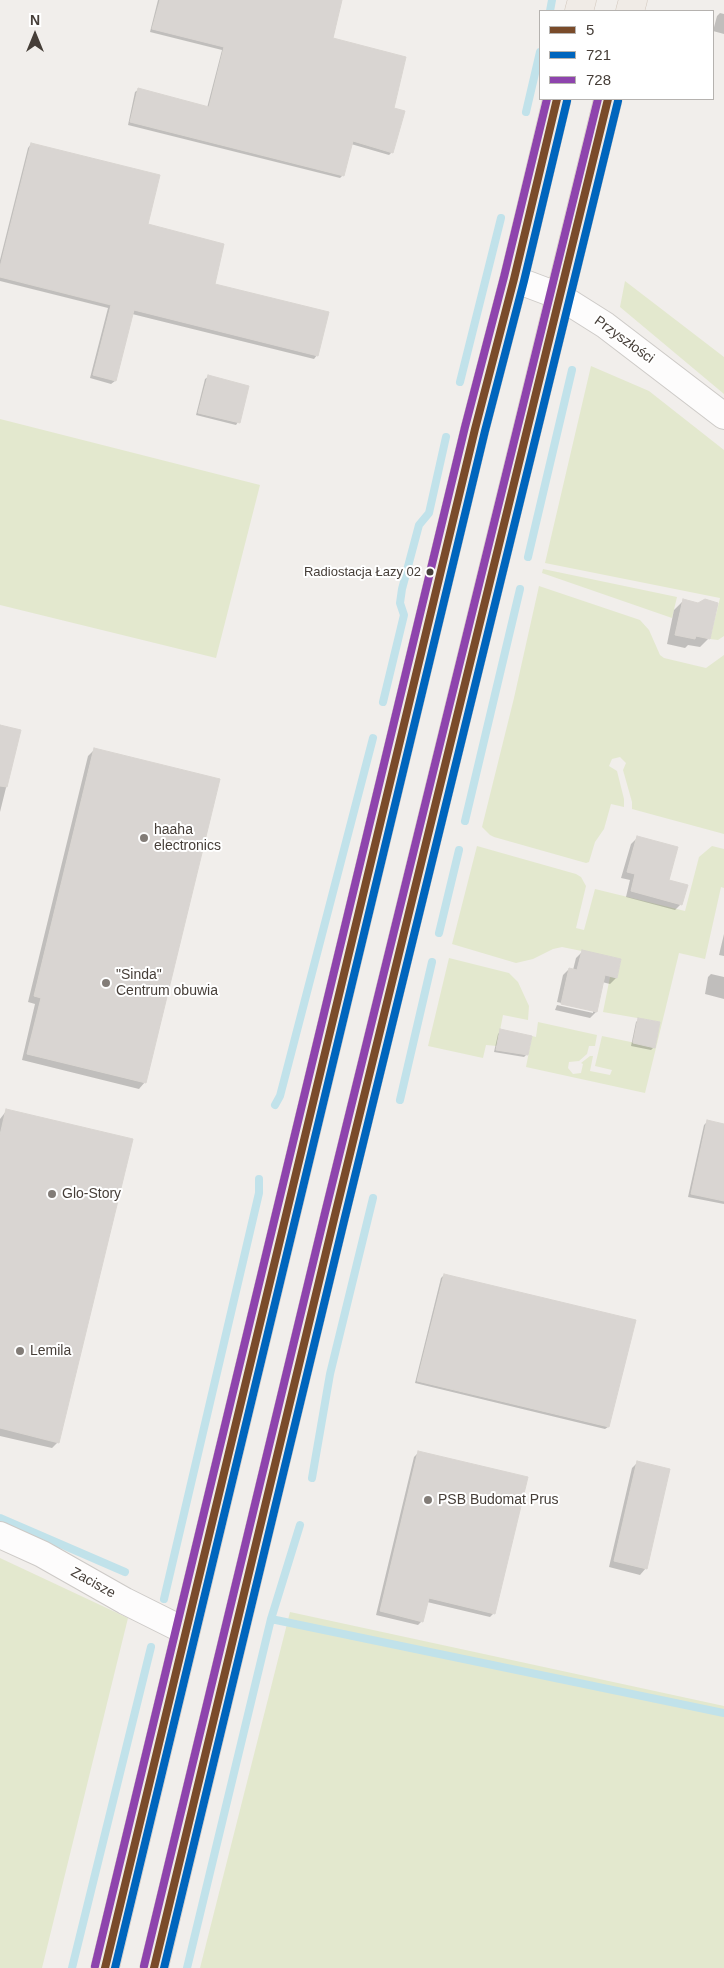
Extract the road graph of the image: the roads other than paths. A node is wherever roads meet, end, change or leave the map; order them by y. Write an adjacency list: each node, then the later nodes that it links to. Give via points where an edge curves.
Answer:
1 (558, 100): 3 (main road)
2 (608, 100): 4 (main road)
3 (514, 279): 4 (street, Przyszłości); 7 (main road)
4 (559, 296): 5 (street, Przyszłości, via 605,325); 9 (main road)
5 (724, 416)
6 (0, 1535): 7 (street, Zacisze)
7 (185, 1631): 8 (main road)
8 (105, 1968)
9 (154, 1968)

